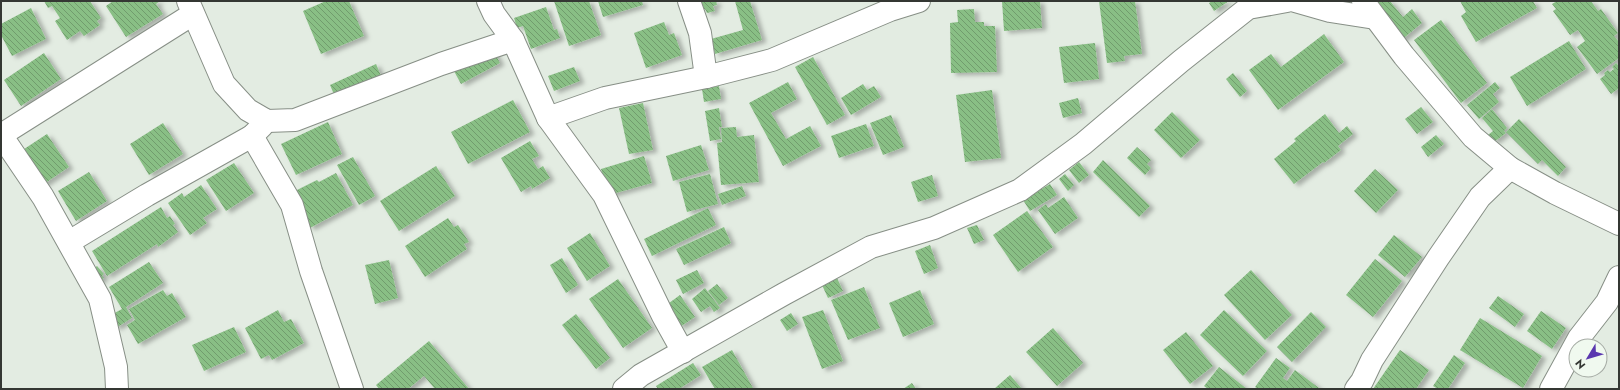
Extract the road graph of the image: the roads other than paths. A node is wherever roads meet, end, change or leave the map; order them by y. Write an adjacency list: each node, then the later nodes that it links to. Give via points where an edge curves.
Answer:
1 (488, 1): 8 (street)
2 (689, 1): 9 (street, via 700,33)
3 (919, 1): 9 (street, via 890,10 772,60)
4 (1287, 1): 18 (street, via 1248,8 1180,61 1083,144 1020,190 934,228 871,247)
5 (1295, 1): 7 (street, via 1330,11)
6 (190, 7): 11 (street, via 224,84 248,110); 12 (street)
7 (1369, 9): 14 (street, via 1404,56 1473,137)
8 (513, 40): 10 (street); 11 (street, via 441,64 295,120)
9 (706, 77): 10 (street, via 605,98)
10 (548, 118): 18 (street, via 604,195)
11 (267, 121): 13 (street)
12 (1, 135): 16 (street, via 43,197)
13 (252, 136): 16 (street); 20 (street, via 292,205 311,271)
14 (1510, 168): 15 (street); 22 (street, via 1480,197 1372,360)
15 (1619, 224)
16 (69, 242): 19 (street, via 100,299 116,367)
17 (1619, 277): 23 (street, via 1607,302 1579,338)
18 (683, 352): 21 (street, via 641,375)
19 (117, 389)
20 (352, 389)
21 (624, 389)
22 (1356, 389)
23 (1551, 389)

